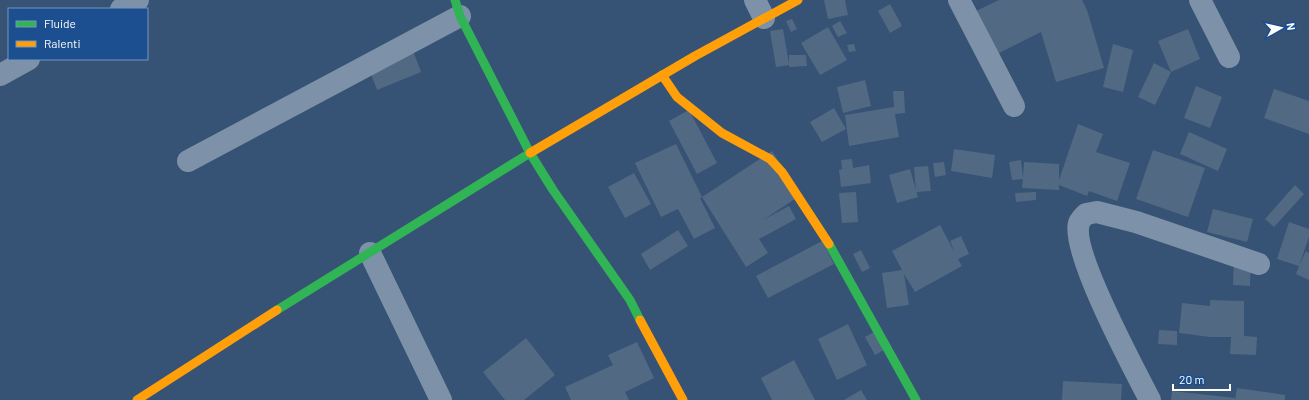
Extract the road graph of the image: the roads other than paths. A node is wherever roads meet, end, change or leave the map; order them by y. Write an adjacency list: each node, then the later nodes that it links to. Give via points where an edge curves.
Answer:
1 (138, 0): 5 (street)
2 (798, 0): 7 (street)
3 (959, 0): 12 (street)
4 (1200, 0): 8 (street)
5 (123, 8)
6 (457, 8): 13 (street); 14 (street)
7 (760, 9): 11 (street)
8 (1229, 57)
9 (27, 60): 10 (street)
10 (0, 75)
11 (662, 75): 13 (street); 20 (street, via 677,96 716,129 770,159 782,172 826,239)
12 (1014, 106)
13 (530, 153): 15 (street); 19 (street, via 630,300)
14 (188, 161)
15 (370, 253): 17 (street, via 211,350); 18 (street)
16 (1259, 264): 21 (street, via 1136,222 1097,212 1086,214 1079,223 1080,244 1110,322)
17 (137, 400)
18 (441, 400)
19 (683, 400)
20 (916, 400)
21 (1150, 400)

